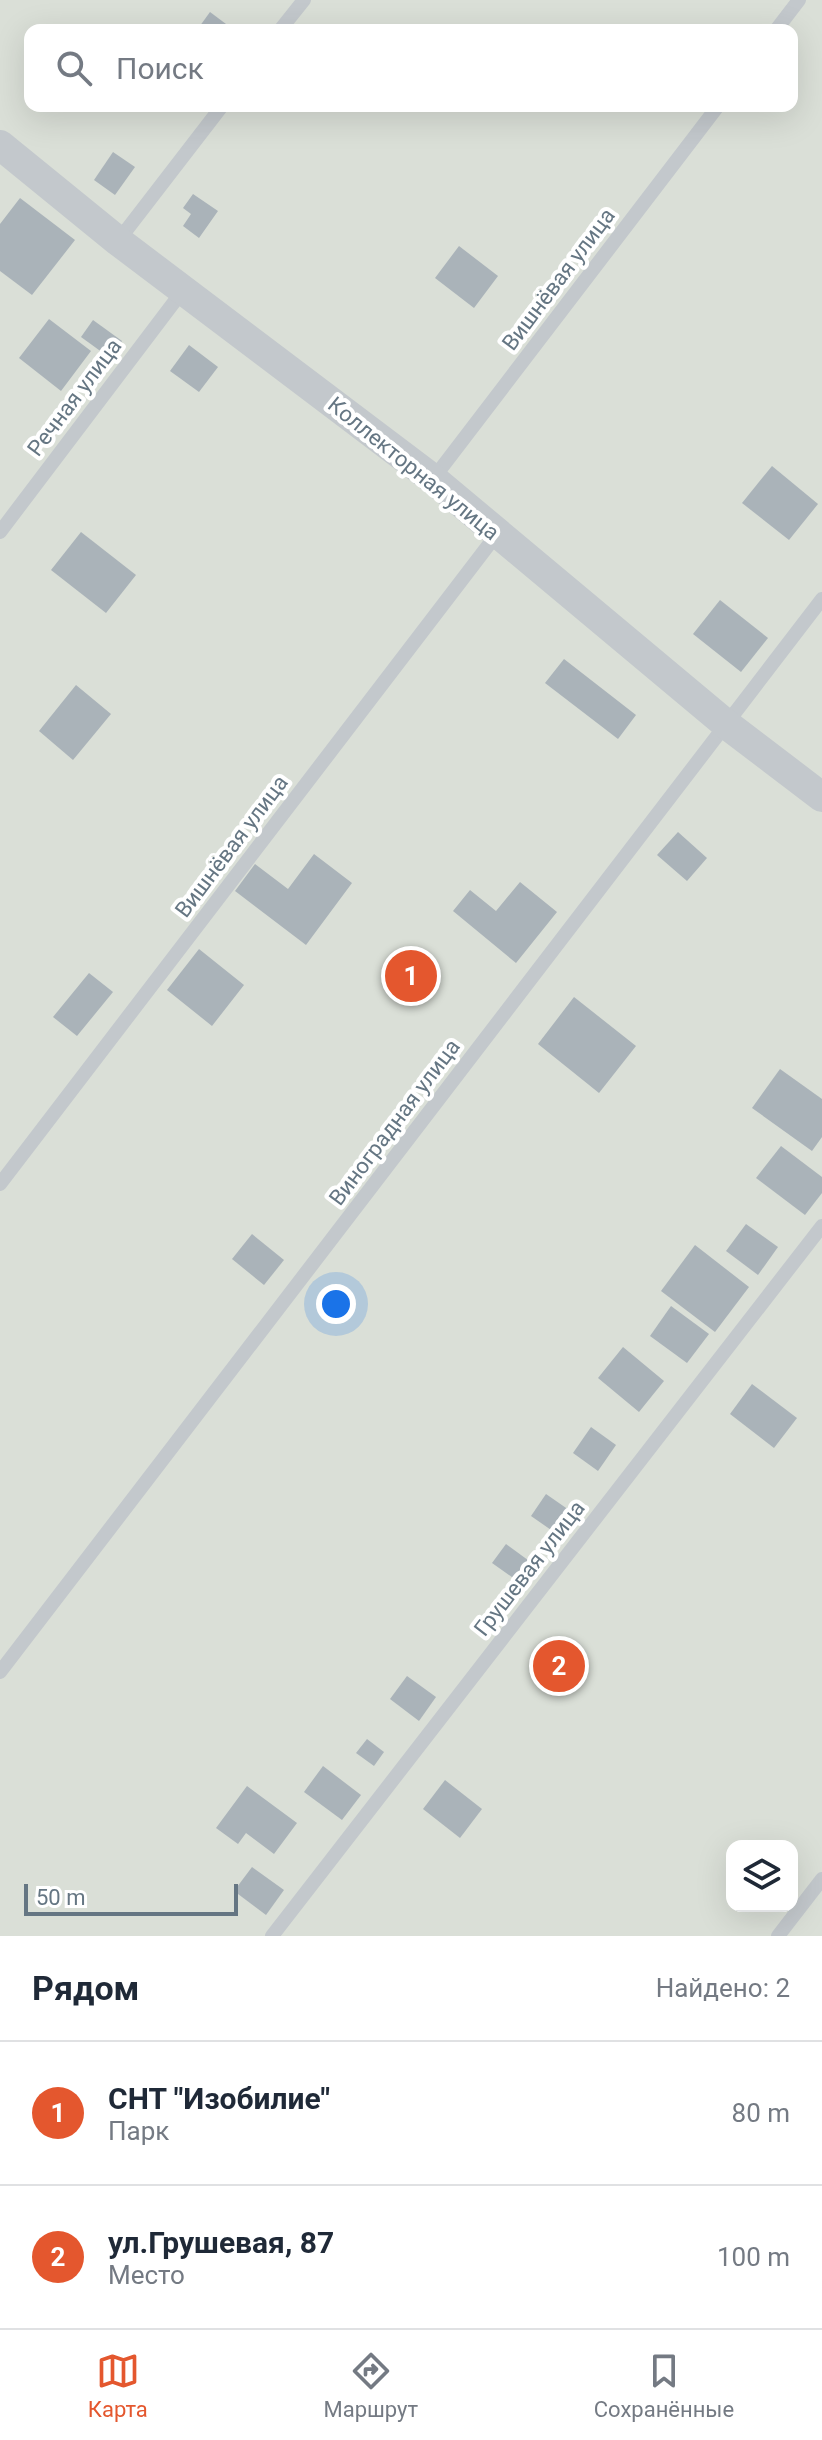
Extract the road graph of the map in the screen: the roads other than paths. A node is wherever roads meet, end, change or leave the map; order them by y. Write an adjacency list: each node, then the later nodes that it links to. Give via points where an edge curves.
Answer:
1 (304, 0): 3 (lane)
2 (799, 0): 4 (lane)
3 (285, 24)
4 (781, 24)
5 (217, 112): 8 (lane)
6 (713, 112): 10 (lane, Вишнёвая улица)
7 (0, 145): 8 (street, Коллекторная улица)
8 (118, 241): 9 (street, Коллекторная улица)
9 (184, 289): 10 (street, Коллекторная улица); 11 (lane, Речная улица)
10 (433, 479): 12 (street, Коллекторная улица)
11 (0, 532)
12 (497, 534): 14 (street, Коллекторная улица); 16 (lane, Вишнёвая улица)
13 (822, 599): 14 (lane, Виноградная улица)
14 (726, 724): 15 (street, Коллекторная улица); 18 (lane, Виноградная улица)
15 (822, 797)
16 (0, 1184)
17 (822, 1226): 20 (lane, Грушевая улица)
18 (0, 1672)
19 (822, 1879): 21 (lane)
20 (272, 1936)
21 (778, 1936)

